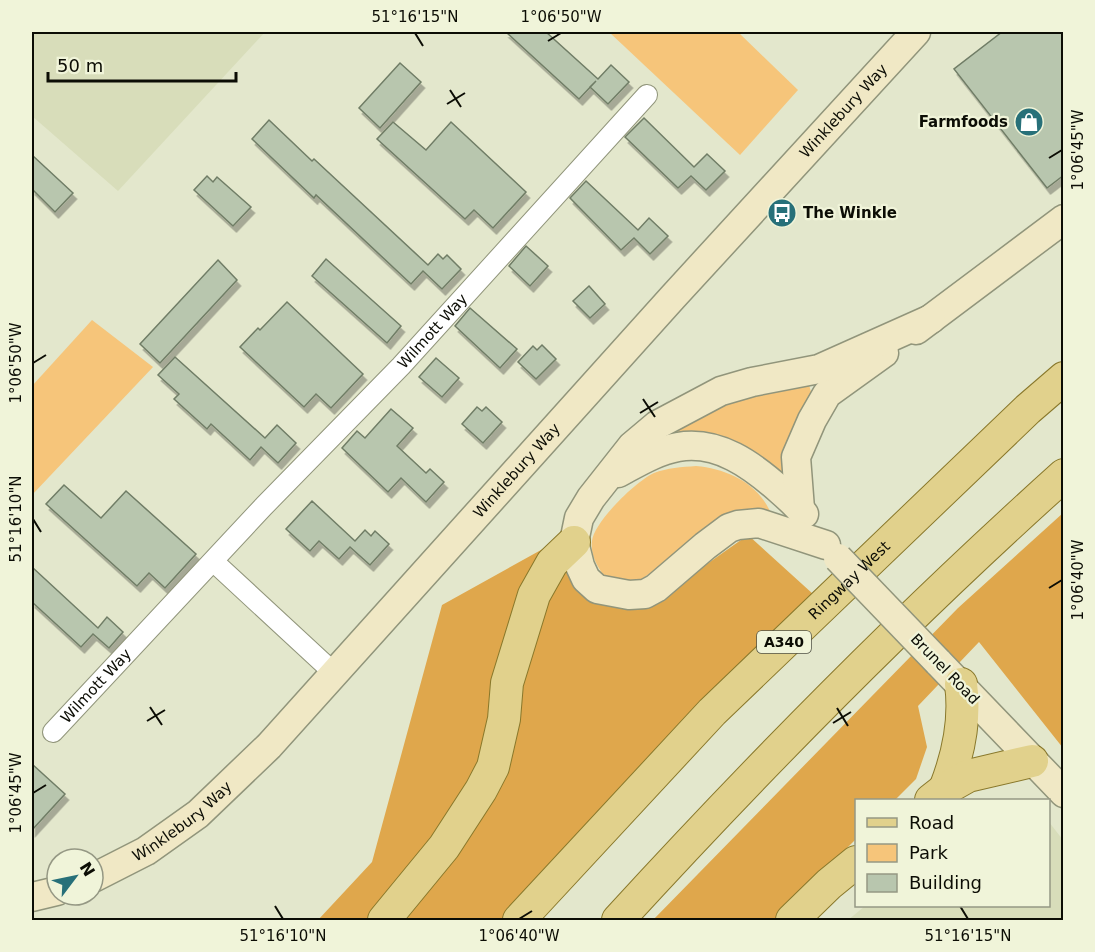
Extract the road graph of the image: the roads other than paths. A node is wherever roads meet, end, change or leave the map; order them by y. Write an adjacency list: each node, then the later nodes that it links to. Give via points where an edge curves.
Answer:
1 (916, 32): 12 (street, Winklebury Way)
2 (647, 95): 11 (street, Wilmott Way, via 401,366)
3 (1064, 219): 4 (street)
4 (931, 319): 7 (street, via 819,369 752,382 695,403 657,425 632,446); 8 (street, via 827,394 796,457)
5 (1064, 378): 21 (main road, Ringway West / A340, via 712,712)
6 (1064, 475): 22 (main road, via 837,689)
7 (605, 479): 8 (street, Brunel Road, via 670,449 706,447 747,464); 9 (street, via 579,518)
8 (800, 509): 10 (street, Brunel Road)
9 (574, 542): 10 (street, Brunel Road, via 586,579 597,589 629,595 645,594 656,588 729,528 750,522); 20 (main road, via 552,563 534,596 507,683 493,767 444,847)
10 (832, 552): 13 (street, Brunel Road, bridge)
11 (214, 561): 12 (street); 14 (street, Wilmott Way)
12 (334, 673): 19 (street, Winklebury Way, via 269,746 198,814 146,851)
13 (961, 684): 15 (street, Brunel Road); 17 (main road, via 964,706 956,762)
14 (53, 732)
15 (1032, 761): 16 (street, Brunel Road); 17 (main road, via 968,776)
16 (1064, 793)
17 (938, 795)
18 (855, 863): 23 (main road)
19 (105, 872)
20 (384, 921)
21 (519, 921)
22 (618, 921)
23 (792, 921)

